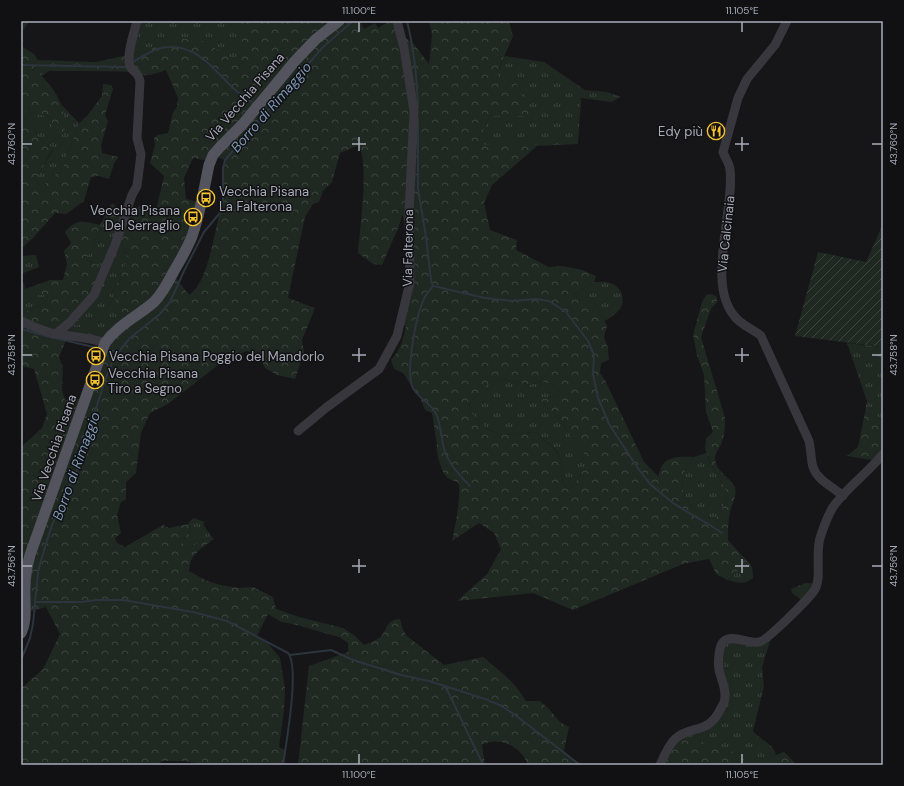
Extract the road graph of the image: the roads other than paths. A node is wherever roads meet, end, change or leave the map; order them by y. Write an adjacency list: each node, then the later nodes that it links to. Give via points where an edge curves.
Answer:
1 (137, 21): 6 (street, via 130,64 140,81 137,138 141,154 137,186 94,295)
2 (339, 21): 7 (main road, Via Vecchia Pisana, via 295,60 242,125 213,155 196,225 162,293 111,335)
3 (396, 21): 8 (street, Via Falterona, via 404,48 414,111 409,213 410,282 397,336 379,369)
4 (787, 21): 10 (street, Via Calcinaia, via 776,45 747,79 738,98 723,152 730,168 731,187 722,259 722,287 729,309 736,319 761,336 809,441 812,466 817,475)
5 (21, 321): 6 (street, via 34,328)
6 (56, 334): 7 (street)
7 (106, 343): 11 (main road, Via Vecchia Pisana, via 30,555 24,585 25,613)
8 (298, 431)
9 (883, 454): 10 (street)
10 (843, 496): 12 (street, via 833,507 820,536 817,554 819,580 814,591 762,642 752,643 730,638 722,644 719,670 725,697 721,708 713,721 705,727 676,738)
11 (21, 634)
12 (660, 765)

